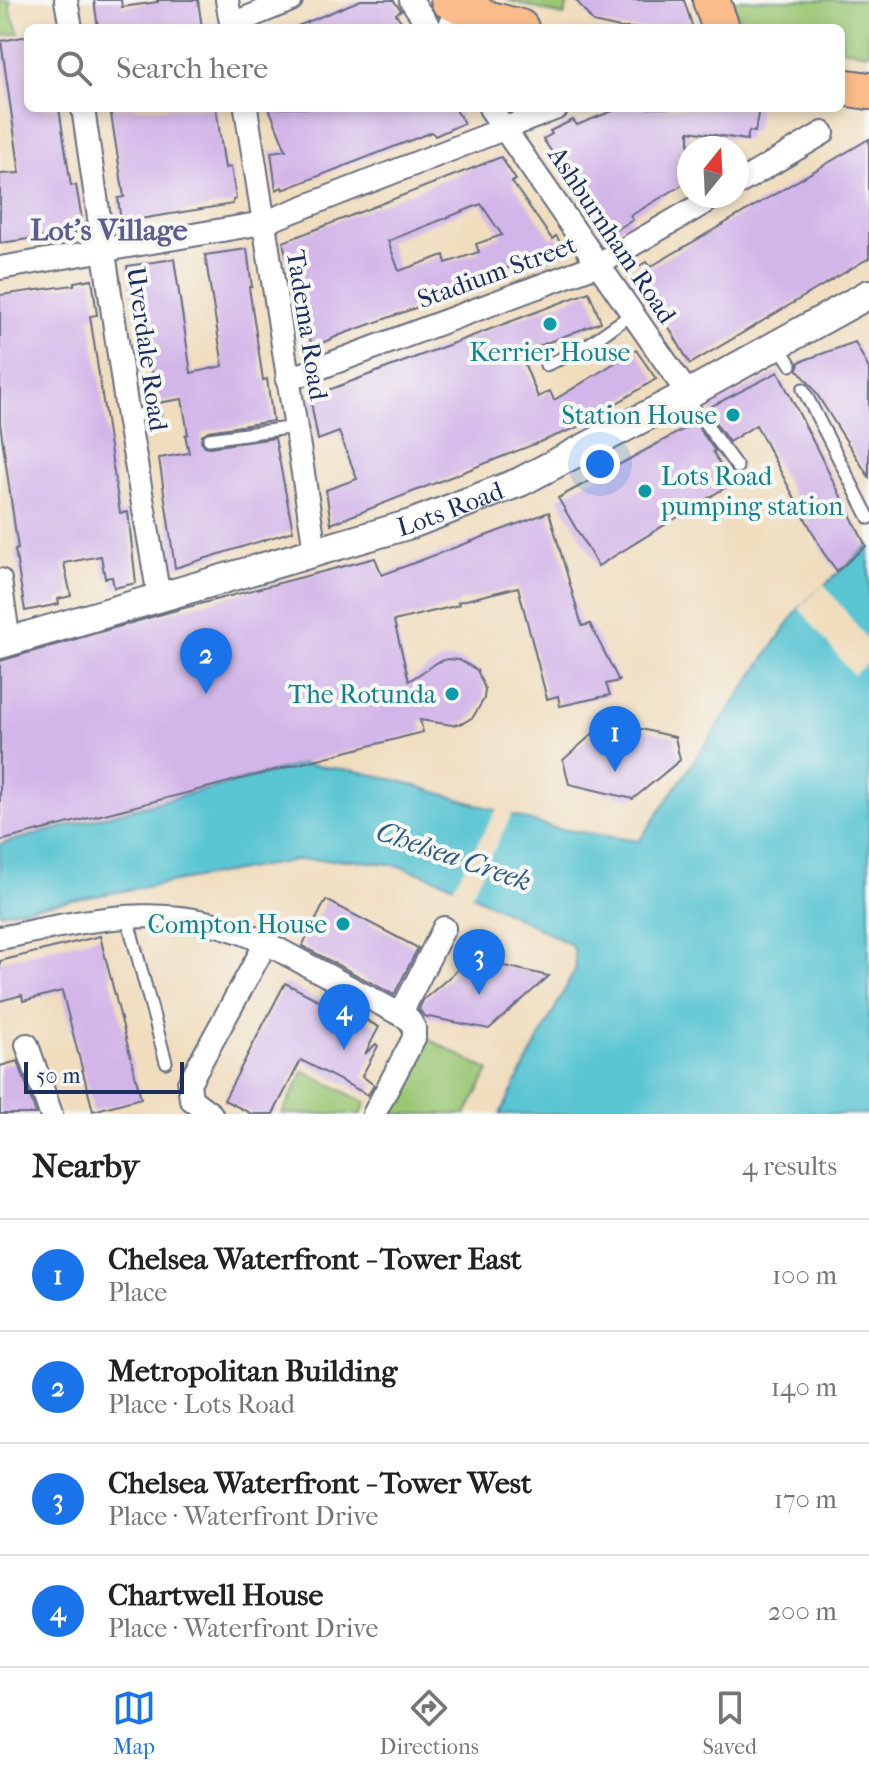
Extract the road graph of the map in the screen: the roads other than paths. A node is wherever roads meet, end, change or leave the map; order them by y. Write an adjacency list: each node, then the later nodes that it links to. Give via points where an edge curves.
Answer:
1 (66, 0): 7 (street)
2 (227, 0): 8 (street)
3 (291, 0): 9 (street)
4 (411, 0): 10 (street)
5 (711, 0): 12 (highway)
6 (454, 12): 11 (highway)
7 (70, 24)
8 (232, 24)
9 (237, 24)
10 (427, 24)
11 (505, 24)
12 (720, 24)
13 (845, 88): 14 (highway)
14 (869, 91)
15 (84, 112): 24 (street, Uverdale Road)
16 (247, 112): 23 (street, Tadema Road)
17 (493, 112): 19 (street, Ashburnham Road)
18 (547, 112): 19 (street)
19 (505, 129): 23 (street); 25 (street, Ashburnham Road)
20 (823, 133): 21 (street)
21 (749, 177)
22 (695, 208): 25 (street, Stadium Street)
23 (263, 223): 24 (street); 30 (street, Tadema Road)
24 (105, 251): 26 (street); 34 (street, Uverdale Road)
25 (599, 264): 28 (street, Ashburnham Road); 30 (street, Stadium Street)
26 (0, 268)
27 (869, 294): 32 (street, Lots Road, via 784,355)
28 (632, 314): 29 (lane, via 579,351); 32 (street, Ashburnham Road)
29 (546, 365)
30 (287, 380): 35 (street, Tadema Road)
31 (803, 389): 38 (lane)
32 (688, 394): 37 (lane); 39 (street, Lots Road, via 520,482 411,524)
33 (155, 412): 34 (lane)
34 (128, 417): 41 (street, Uverdale Road)
35 (295, 427): 36 (lane); 39 (street, Tadema Road)
36 (209, 439)
37 (737, 467)
38 (869, 518)
39 (315, 550): 41 (street, Lots Road)
40 (0, 580): 42 (street)
41 (159, 597): 42 (street, Lots Road)
42 (5, 643)
43 (126, 916): 45 (street); 46 (street, via 211,924); 49 (lane)
44 (444, 928): 47 (street)
45 (0, 938)
46 (266, 943): 47 (street); 50 (street, via 189,1083 191,1099)
47 (401, 1013): 52 (street, via 414,1028 414,1038)
48 (27, 1045): 51 (street)
49 (166, 1062)
50 (204, 1112)
51 (51, 1114)
52 (374, 1114)

